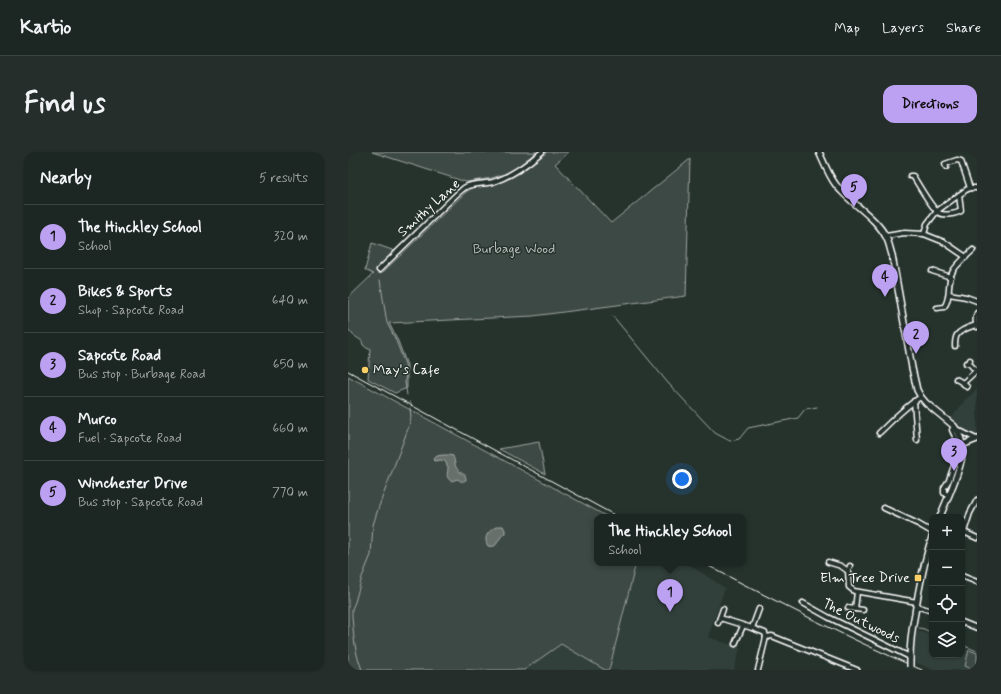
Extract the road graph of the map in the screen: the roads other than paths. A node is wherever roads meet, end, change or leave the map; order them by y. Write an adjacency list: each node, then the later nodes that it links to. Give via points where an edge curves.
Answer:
1 (542, 152): 13 (street, Smithy Lane, via 506,177 467,186)
2 (819, 152): 10 (main road, via 836,186 874,221)
3 (947, 165): 5 (street, via 957,160 961,161)
4 (910, 176): 8 (street, via 914,176)
5 (970, 188): 6 (street); 7 (street)
6 (977, 188)
7 (959, 195): 8 (street); 8 (street, via 959,212 941,214)
8 (937, 211): 9 (street)
9 (924, 234): 10 (street, via 904,233); 12 (street, via 944,242)
10 (886, 236): 25 (main road, via 892,255 916,387)
11 (973, 250): 12 (street)
12 (966, 257): 15 (street)
13 (379, 270)
14 (932, 271): 15 (street)
15 (951, 277): 16 (street)
16 (949, 294): 17 (street); 18 (street, via 948,303)
17 (977, 301)
18 (937, 308)
19 (977, 313): 20 (street)
20 (976, 326): 21 (street, via 971,326 958,334)
21 (955, 346)
22 (968, 362): 23 (street)
23 (976, 371): 24 (street, via 965,385)
24 (956, 379)
25 (921, 397): 26 (street); 27 (main road)
26 (914, 401): 28 (street); 30 (street)
27 (955, 427): 29 (street); 31 (main road); 32 (street, via 952,430 958,445 958,454 944,488 944,493)
28 (879, 433)
29 (976, 439): 31 (main road)
30 (917, 440)
31 (962, 445): 32 (main road, via 961,465)
32 (949, 495): 35 (main road)
33 (977, 500): 36 (street)
34 (884, 508): 37 (street)
35 (941, 514)
36 (965, 529)
37 (929, 530)
38 (965, 532): 39 (street)
39 (977, 538)
40 (929, 546): 48 (main road)
41 (828, 562): 43 (street)
42 (850, 566): 43 (street)
43 (848, 571): 46 (street, via 849,587)
44 (965, 577): 45 (street)
45 (977, 582)
46 (857, 592): 48 (street); 51 (street)
47 (803, 603): 61 (street, The Outwoods)
48 (916, 604): 54 (street); 61 (main road)
49 (848, 608): 51 (street)
50 (759, 609): 57 (street)
51 (855, 609): 53 (street)
52 (723, 610): 56 (street, via 719,620)
53 (863, 610)
54 (929, 610)
55 (965, 623): 58 (street)
56 (743, 626): 57 (street); 60 (street)
57 (752, 628): 59 (street, via 765,633)
58 (977, 628)
59 (766, 637): 62 (street, via 772,636); 63 (street)
60 (735, 644)
61 (910, 658): 65 (main road, bridge)
62 (848, 668): 64 (street)
63 (758, 670)
64 (857, 670)
65 (910, 670)

